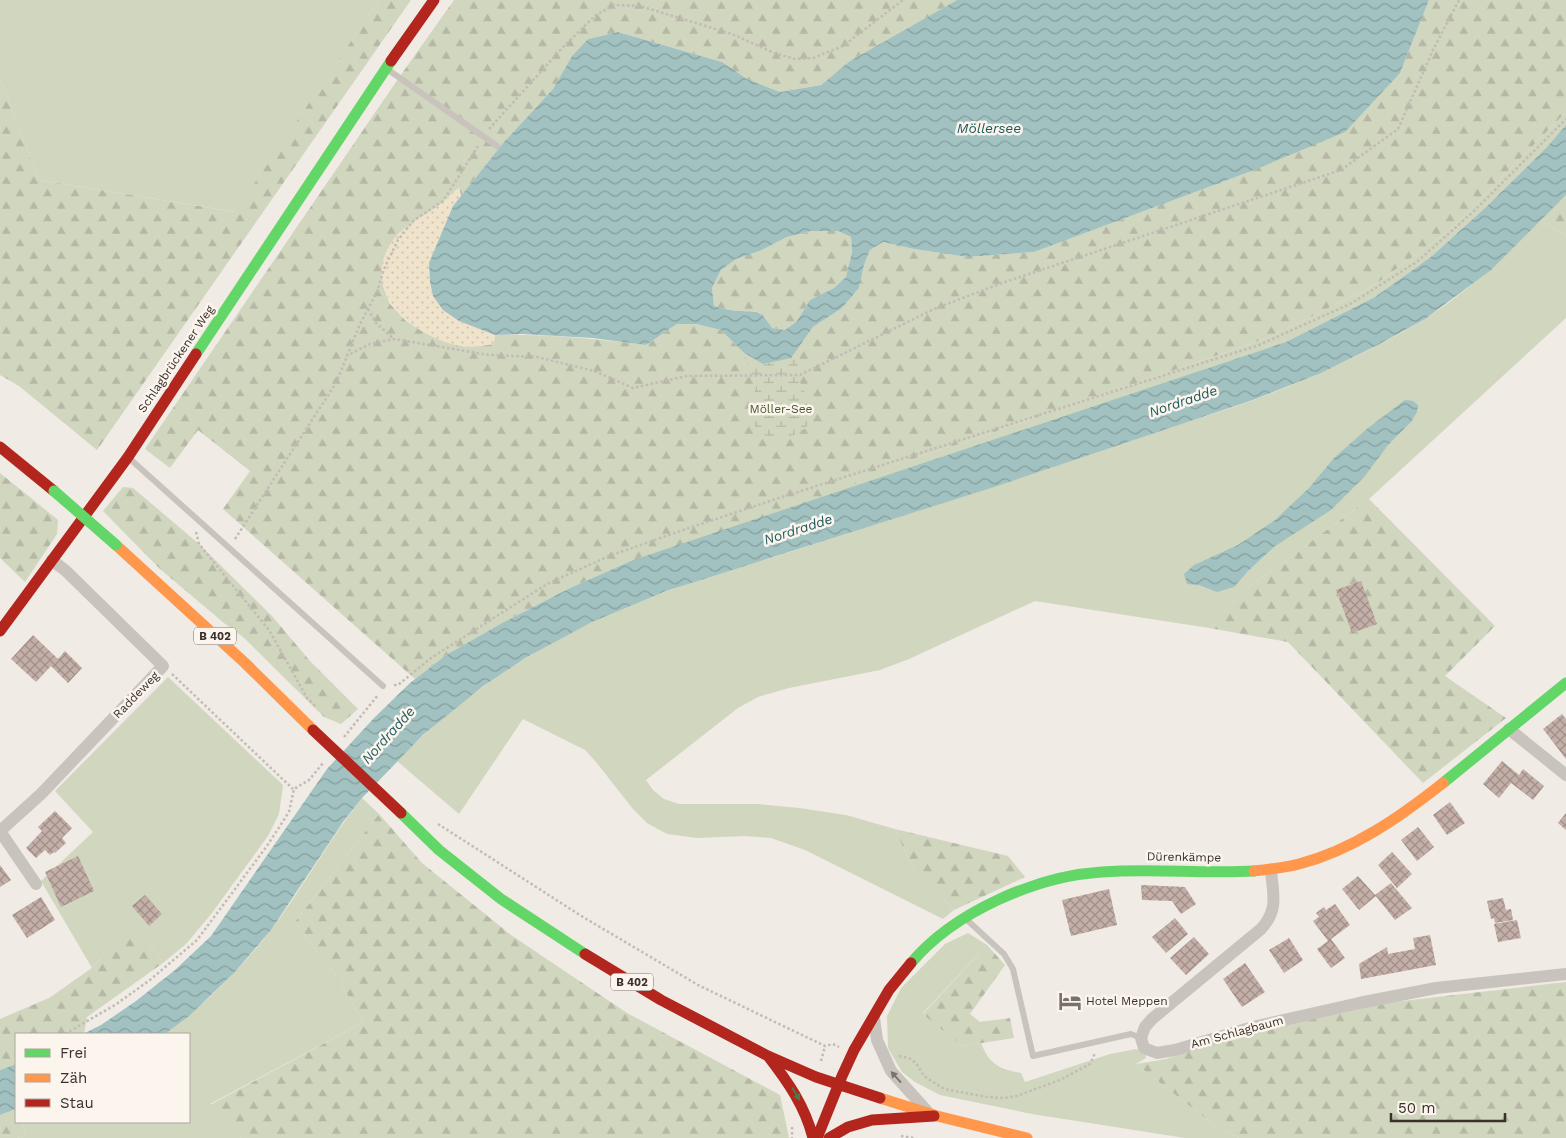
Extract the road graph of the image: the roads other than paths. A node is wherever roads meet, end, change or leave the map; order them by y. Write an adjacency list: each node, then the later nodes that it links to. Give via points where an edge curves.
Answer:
1 (434, 0): 2 (street, Schlagbrückener Weg)
2 (386, 69): 3 (lane); 5 (street, Schlagbrückener Weg)
3 (497, 146)
4 (0, 447): 19 (street, B 402, bridge, via 116,544 245,663 438,850 517,909 599,963 661,1000)
5 (128, 457): 6 (street, Schlagbrückener Weg); 9 (lane)
6 (52, 560): 7 (street, Schlagbrückener Weg); 12 (street, Raddeweg, via 163,666 42,794)
7 (0, 631)
8 (1566, 683): 10 (street, Dürenkämpe)
9 (383, 686)
10 (1509, 729): 11 (street); 13 (street, Dürenkämpe, via 1413,807 1360,840 1320,858)
11 (1566, 775)
12 (0, 831): 14 (street, Raddeweg)
13 (1272, 870): 15 (street, Dürenkämpe, via 1110,870 1078,874 1012,893); 18 (street, via 1274,905 1269,920 1152,1019)
14 (36, 884)
15 (966, 919): 17 (street, Dürenkämpe, via 944,932 917,957 891,987); 18 (lane, via 1004,954 1013,970 1033,1056 1131,1034)
16 (1566, 974): 18 (street, Am Schlagbaum, via 1436,988 1358,1003 1157,1053 1144,1048)
17 (874, 1018): 20 (street, Dürenkämpe, via 852,1055); 21 (street, one-way to 17, via 891,1071 878,1040)
18 (1141, 1038)
19 (768, 1056): 20 (street, B 402); 22 (street, one-way to 22, via 795,1091 809,1120)
20 (840, 1085): 21 (street, B 402); 23 (street, Dürenkämpe)
21 (933, 1115): 24 (street, via 872,1120 848,1127); 25 (street, B 402)
22 (812, 1138)
23 (818, 1138)
24 (829, 1138)
25 (1027, 1138)

